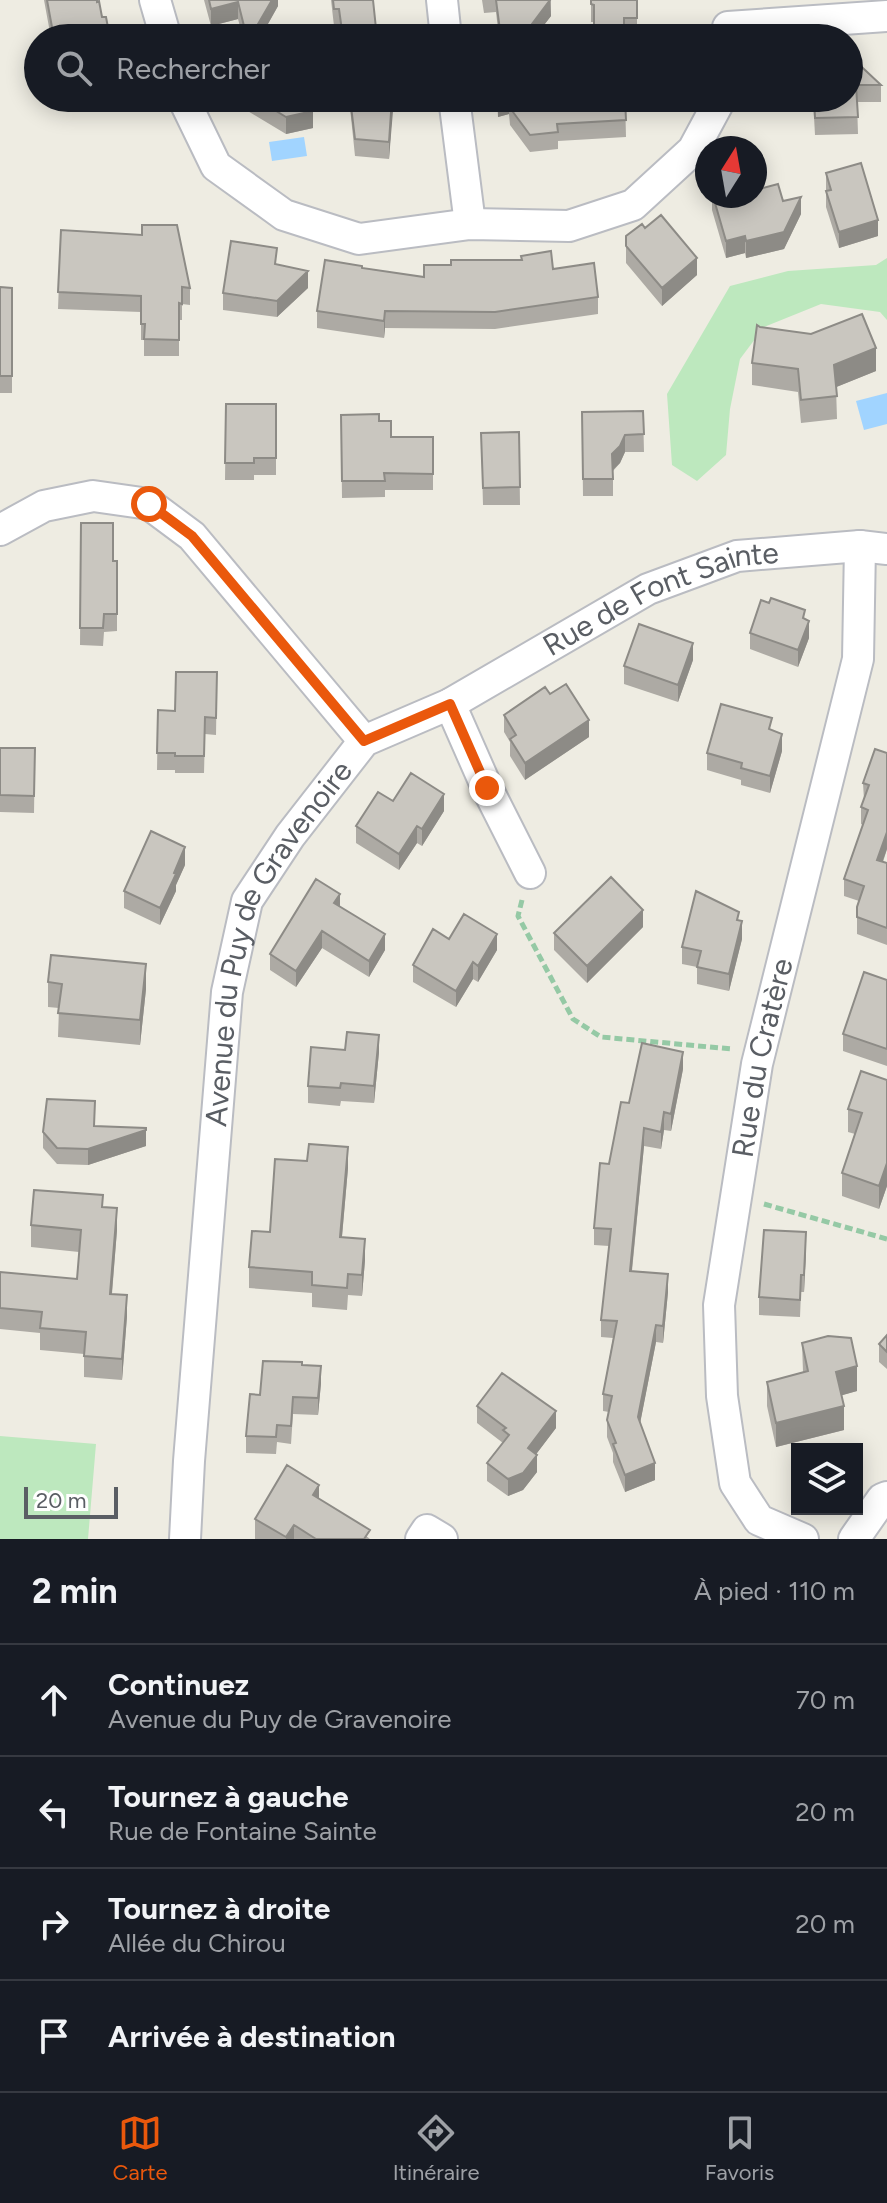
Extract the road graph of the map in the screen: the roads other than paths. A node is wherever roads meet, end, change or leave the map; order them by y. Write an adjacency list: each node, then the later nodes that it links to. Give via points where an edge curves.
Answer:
1 (155, 0): 5 (street)
2 (442, 0): 6 (street)
3 (887, 16): 4 (street)
4 (728, 22)
5 (162, 24)
6 (445, 24)
7 (190, 112): 10 (street, via 216,166 284,215 359,239)
8 (456, 112): 10 (street)
9 (713, 112): 10 (street, via 693,150 633,205 569,226)
10 (470, 224)
11 (0, 530): 14 (street, Avenue du Puy de Gravenoire, via 44,506 93,496 149,504 192,536)
12 (873, 548): 13 (street, Rue de Font Sainte, via 737,556 648,589); 20 (street, Rue du Cratère, via 858,659 760,1052 719,1305 722,1396 735,1483 759,1520)
13 (450, 704): 14 (street, Rue de Font Sainte); 15 (street)
14 (364, 741): 17 (street, Avenue du Puy de Gravenoire, via 247,901 227,992)
15 (530, 873)
16 (887, 1497): 21 (street)
17 (185, 1539)
18 (421, 1539): 19 (street, via 427,1530)
19 (442, 1539)
20 (803, 1539)
21 (854, 1539)

